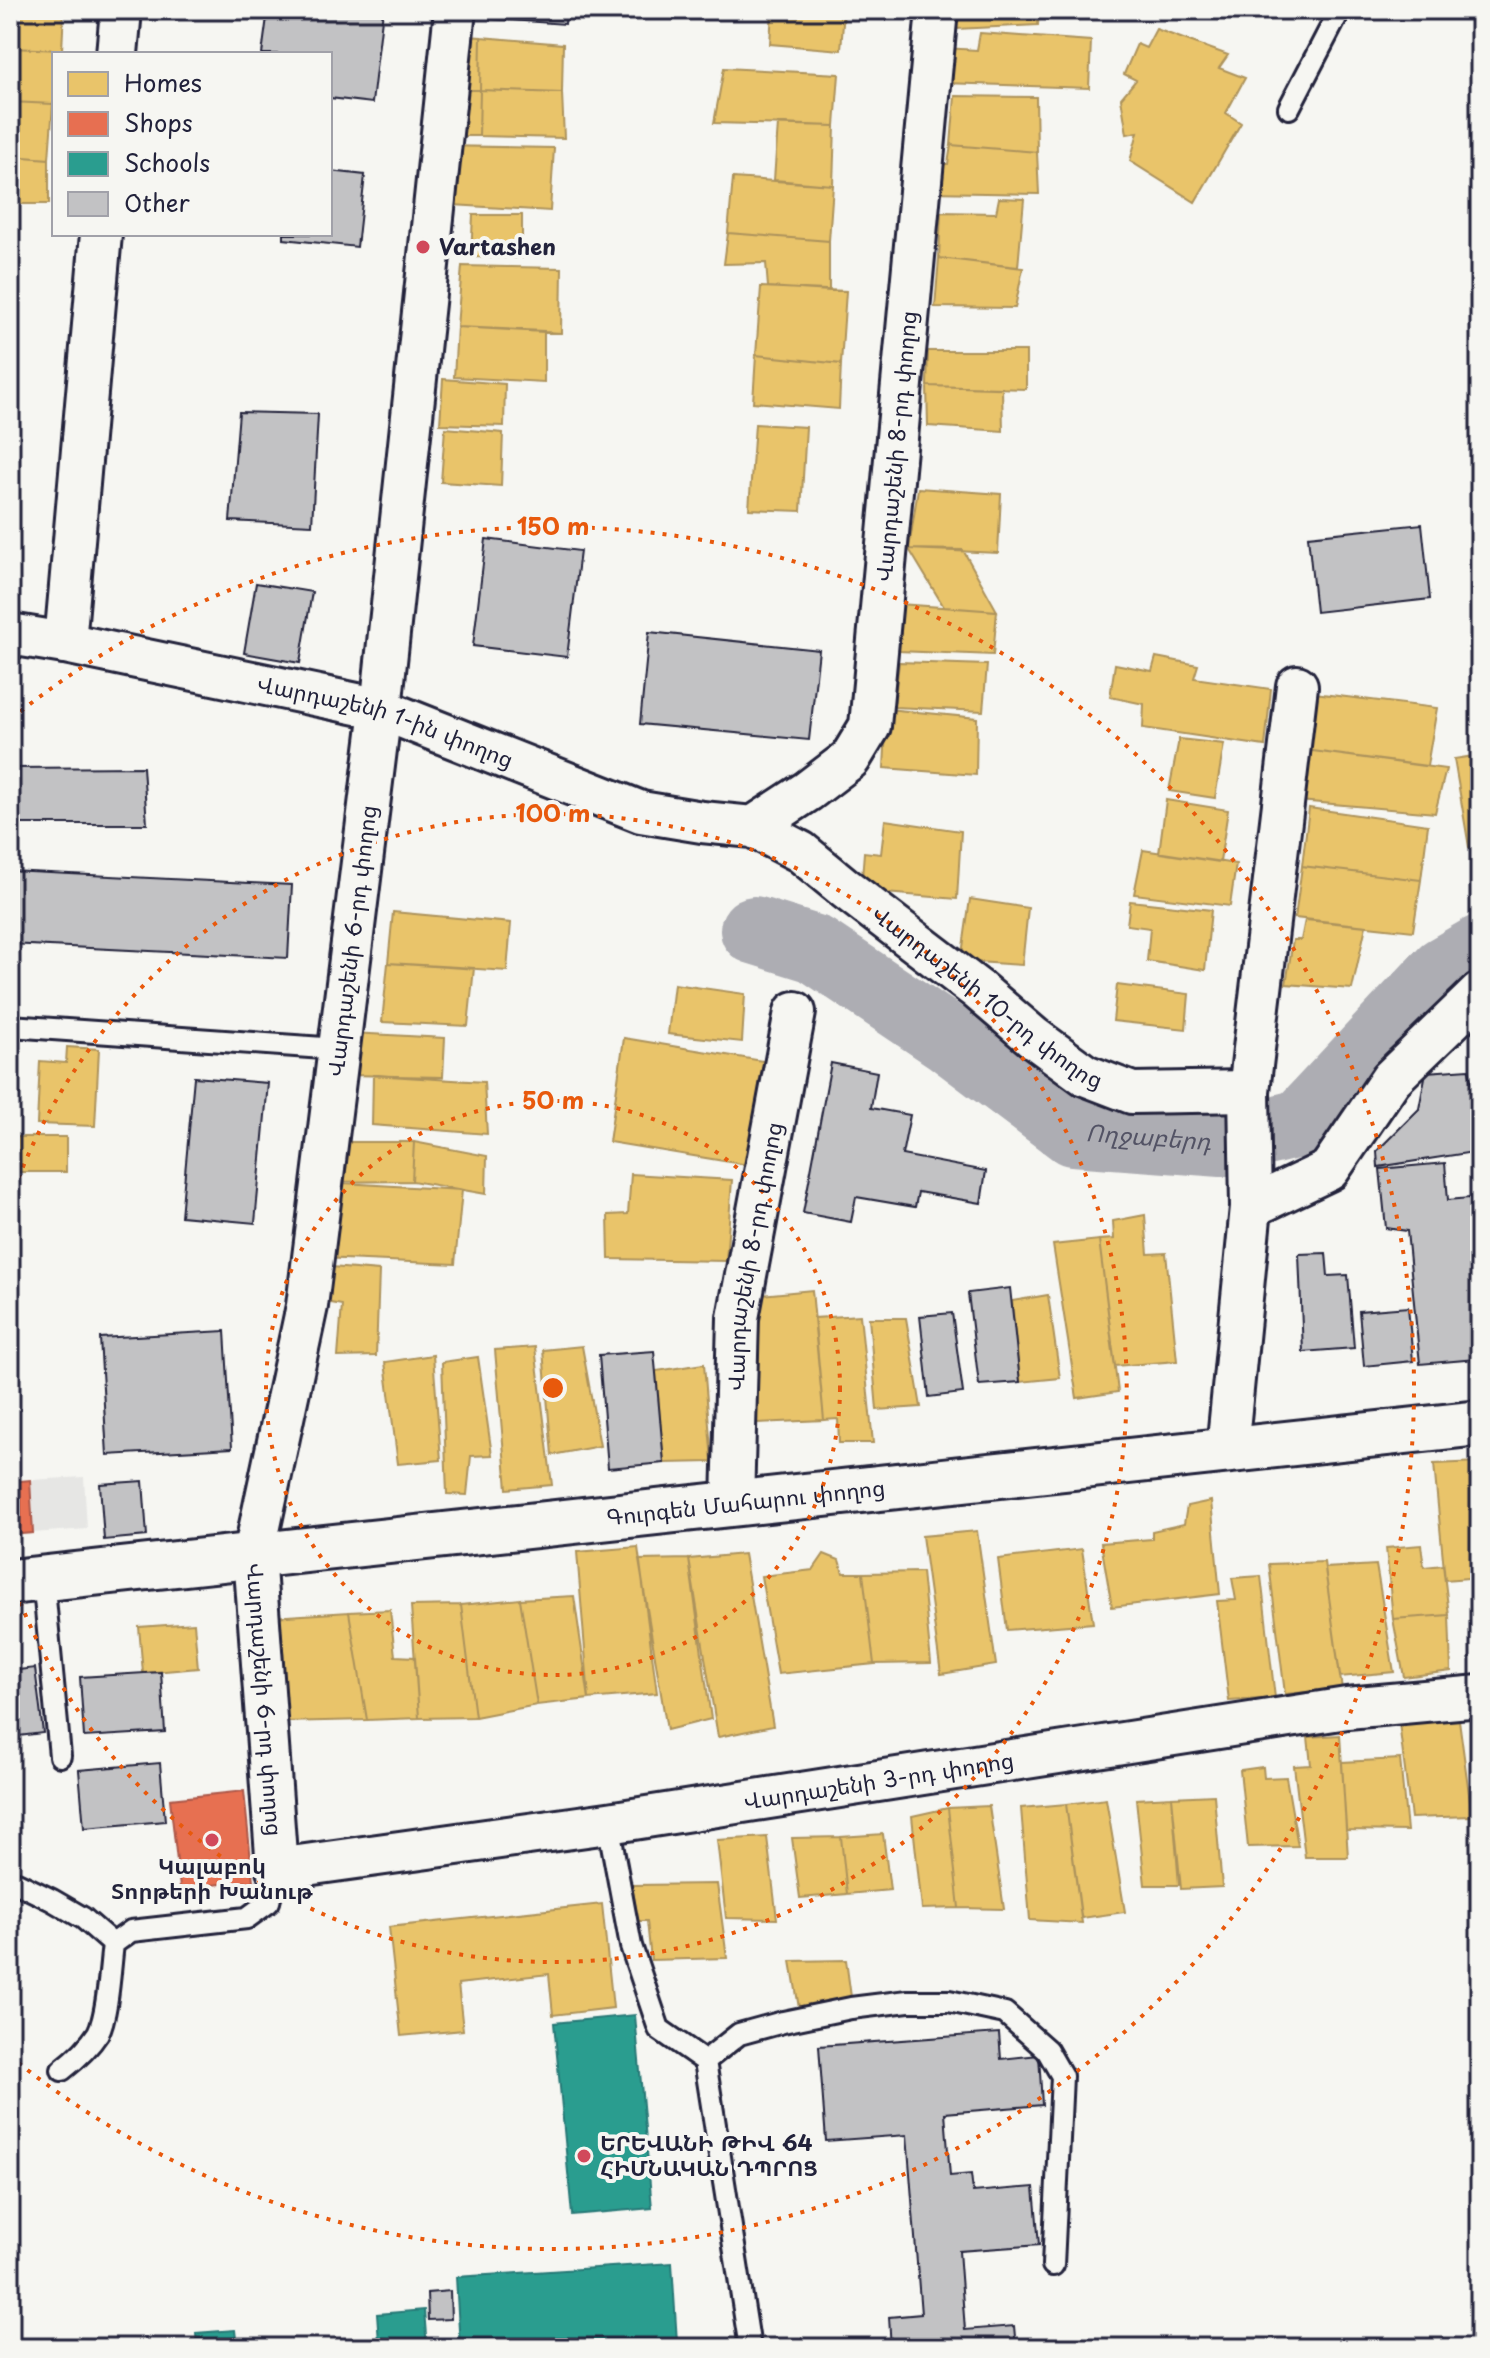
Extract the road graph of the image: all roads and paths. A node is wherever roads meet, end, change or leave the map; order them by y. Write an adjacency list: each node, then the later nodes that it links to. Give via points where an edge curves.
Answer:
1 (121, 10): 5 (street)
2 (455, 10): 11 (street, Վարդաշենի 6-րդ փողոց)
3 (937, 10): 12 (street, Վարդաշենի 8-րդ փողոց, via 870,726 850,759)
4 (1340, 10): 6 (lane)
5 (117, 52)
6 (1289, 108)
7 (101, 236): 9 (street)
8 (10, 634): 9 (street, Վարդաշենի 1-ին փողոց)
9 (65, 643): 11 (street, Վարդաշենի 1-ին փողոց)
10 (1297, 686): 17 (street)
11 (381, 709): 12 (street, Վարդաշենի 1-ին փողոց, via 641,812); 16 (street, Վարդաշենի 6-րդ փողոց)
12 (753, 827): 17 (street, Վարդաշենի 10-րդ փողոց, via 801,852 1085,1075 1132,1093)
13 (1480, 993): 18 (street, via 1391,1079 1329,1170)
14 (795, 1012): 21 (street, Վարդաշենի 8-րդ փողոց, via 738,1318)
15 (10, 1026): 16 (lane)
16 (338, 1049): 22 (street, Վարդաշենի 6-րդ փողոց, via 307,1306)
17 (1249, 1097): 18 (street)
18 (1251, 1201): 20 (street)
19 (1480, 1423): 20 (main road, Գուրգեն Մահարու փողոց)
20 (1227, 1450): 21 (main road, Գուրգեն Մահարու փողոց)
21 (733, 1503): 22 (main road, Գուրգեն Մահարու փողոց)
22 (254, 1554): 23 (main road, Գուրգեն Մահարու փողոց); 27 (street, Վարդաշենի 6-րդ փողոց)
23 (26, 1580): 25 (lane)
24 (1480, 1696): 26 (street, Վարդաշենի 3-րդ փողոց, via 1347,1708)
25 (60, 1756)
26 (608, 1823): 27 (street, Վարդաշենի 3-րդ փողոց); 30 (lane, via 631,1946 659,2029)
27 (277, 1869): 29 (lane, via 269,1902 247,1918 131,1931)
28 (17, 1883): 29 (lane, via 83,1918)
29 (113, 1944): 31 (lane, via 98,2032)
30 (705, 2061): 32 (lane, via 739,2034 851,2008 949,2001 1005,2013 1047,2050 1062,2076); 33 (lane)
31 (62, 2070)
32 (1053, 2265)
33 (750, 2348)

